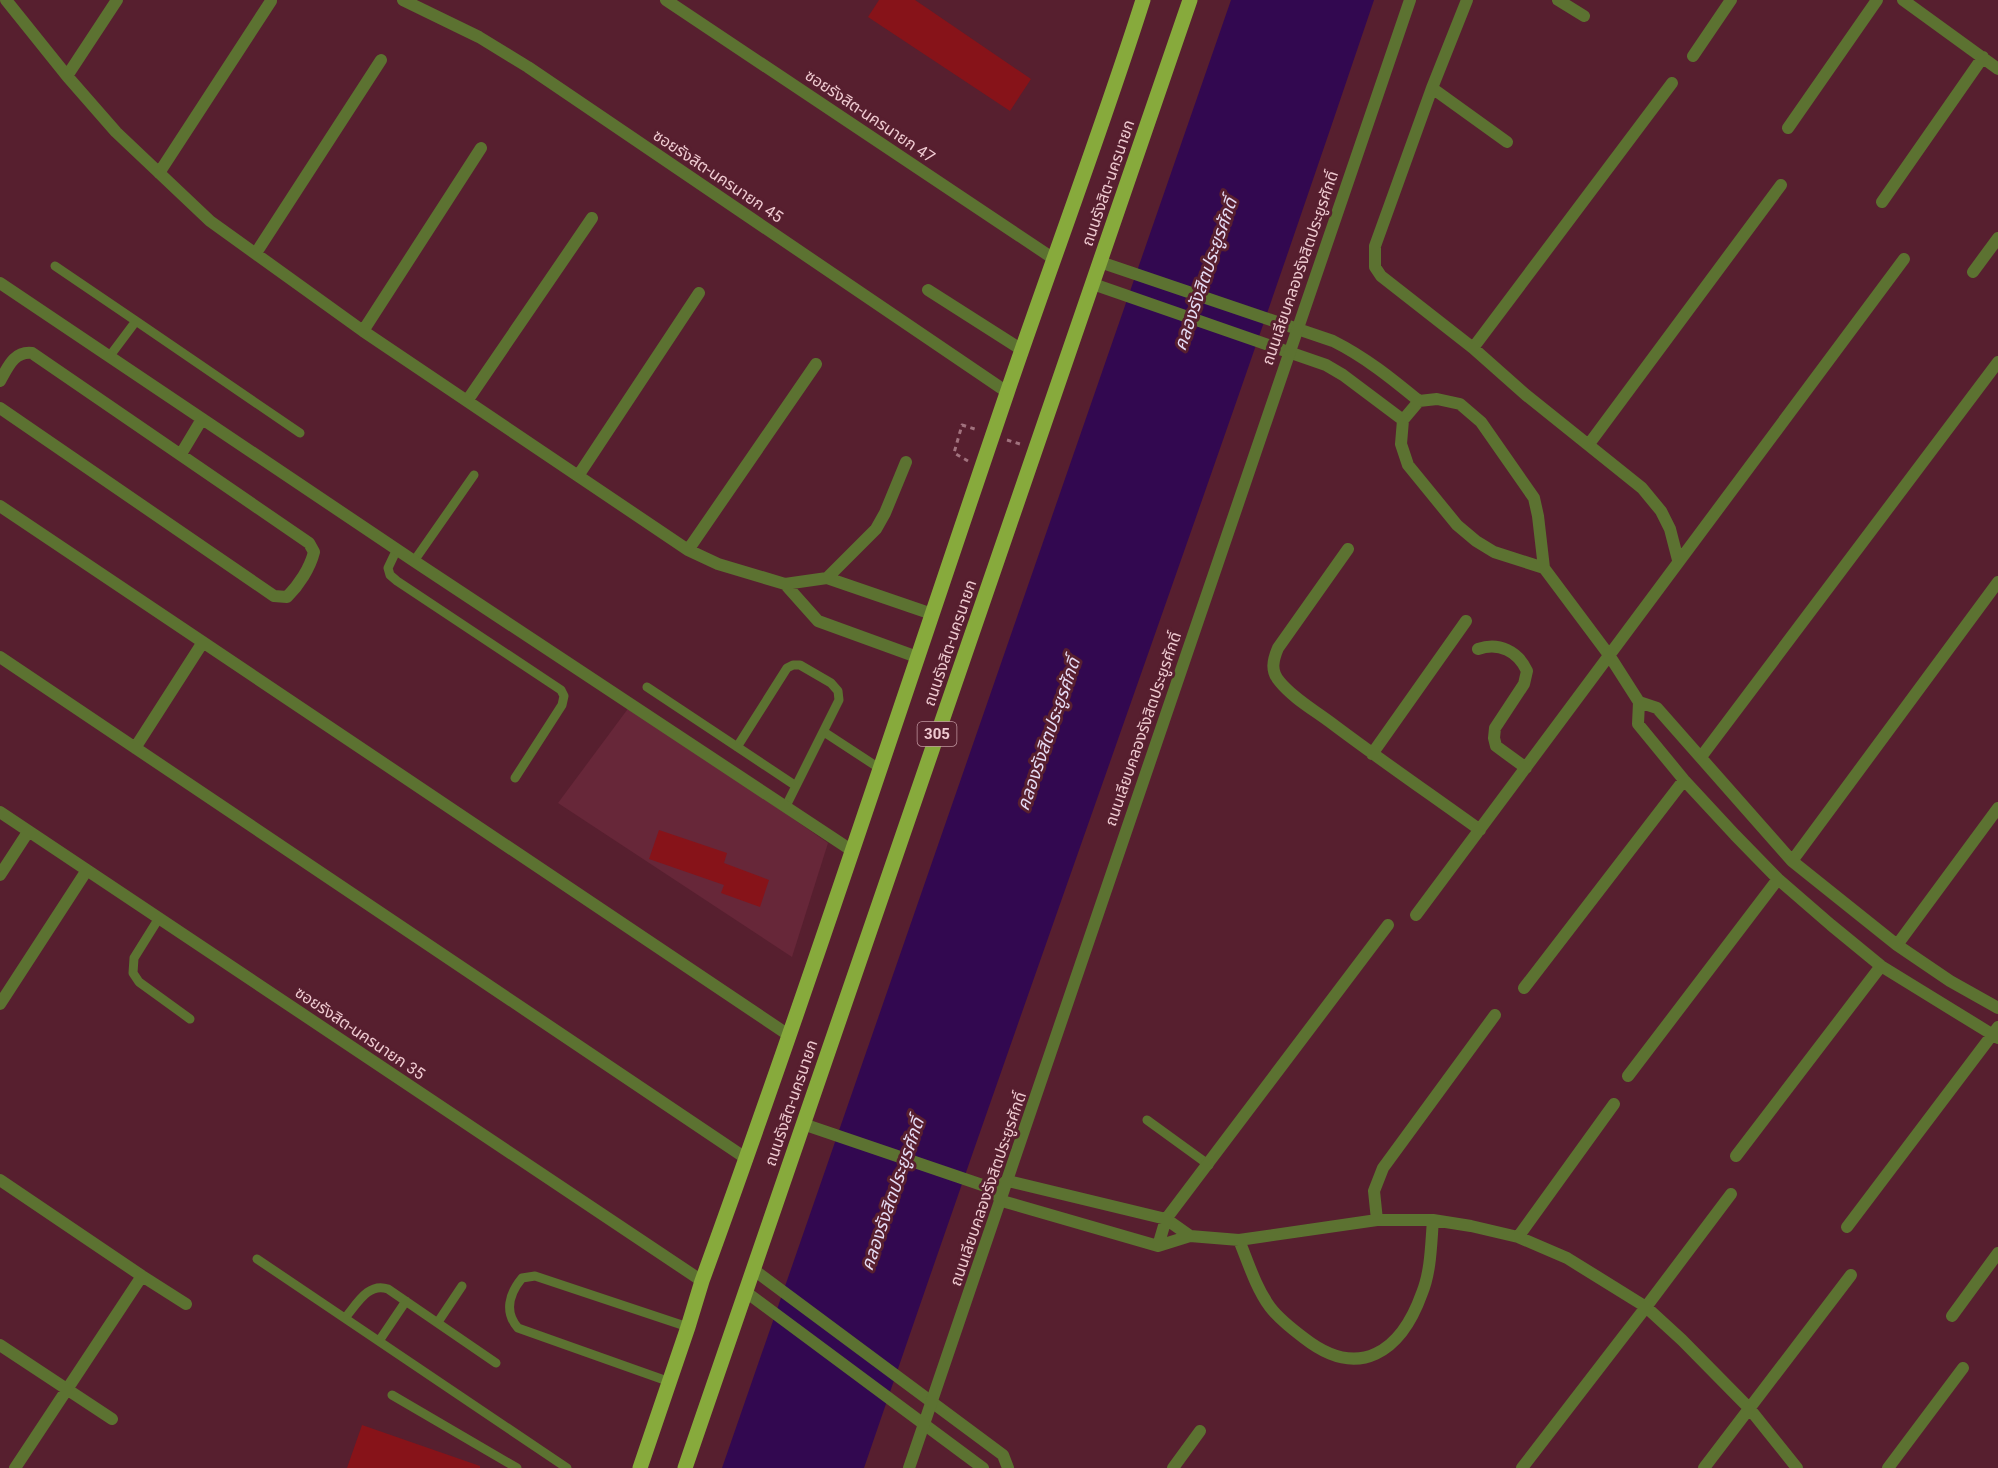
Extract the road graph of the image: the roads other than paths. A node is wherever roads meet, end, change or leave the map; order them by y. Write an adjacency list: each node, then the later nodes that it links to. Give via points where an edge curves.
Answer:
1 (6, 0): 19 (street)
2 (117, 0): 19 (street)
3 (403, 0): 50 (street, ซอยรังสิต-นครนายก 45, via 479,37 528,68)
4 (666, 0): 32 (street, ซอยรังสิต-นครนายก 47)
5 (1190, 0): 33 (main road, ถนนรังสิต-นครนายก / 305)
6 (1410, 0): 41 (street, ถนนเลียบคลองรังสิตประยูรศักดิ์)
7 (1467, 0): 21 (street)
8 (1558, 0): 14 (street)
9 (1731, 0): 15 (street)
10 (1877, 0): 22 (street)
11 (1903, 0): 16 (street)
12 (271, 1): 25 (street)
13 (1140, 2): 32 (main road, ถนนรังสิต-นครนายก / 305)
14 (1584, 16)
15 (1693, 56)
16 (1983, 57): 18 (street); 27 (street)
17 (381, 60): 30 (street)
18 (1998, 69)
19 (67, 75): 25 (street, via 116,132)
20 (1672, 83): 43 (street)
21 (1432, 88): 23 (street); 43 (street, via 1376,246 1375,267 1381,276)
22 (1788, 128)
23 (1507, 142)
24 (481, 148): 42 (street)
25 (159, 173): 30 (street, via 210,221)
26 (1781, 185): 57 (street)
27 (1882, 202)
28 (592, 218): 52 (street)
29 (1998, 238): 35 (street)
30 (256, 253): 42 (street)
31 (1904, 259): 66 (street)
32 (1054, 260): 44 (main road, ถนนรังสิต-นครนายก / 305)
33 (1100, 262): 37 (main road, ถนนรังสิต-นครนายก / 305); 41 (street)
34 (55, 266): 40 (lane)
35 (1973, 272)
36 (0, 283): 46 (street)
37 (1093, 284): 45 (street); 116 (main road, ถนนรังสิต-นครนายก / 305)
38 (928, 290): 44 (street)
39 (699, 293): 61 (street)
40 (136, 321): 46 (lane); 56 (lane)
41 (1296, 329): 45 (street, ถนนเลียบคลองรังสิตประยูรศักดิ์); 51 (street, via 1359,354)
42 (363, 331): 52 (street)
43 (1473, 348): 57 (street, via 1526,396)
44 (1022, 350): 50 (main road, ถนนรังสิต-นครนายก / 305)
45 (1288, 351): 55 (street, via 1343,375); 121 (street, ถนนเลียบคลองรังสิตประยูรศักดิ์)
46 (110, 357): 54 (street)
47 (1998, 362): 85 (street)
48 (816, 364): 65 (street)
49 (0, 381): 58 (street, via 15,356 32,353)
50 (1007, 392): 72 (main road, ถนนรังสิต-นครนายก / 305)
51 (1419, 400): 55 (street); 68 (street, via 1460,404 1482,422 1534,498)
52 (467, 401): 61 (street)
53 (0, 408): 58 (street, via 274,596 287,597 312,561 314,552 309,543)
54 (202, 419): 58 (street); 63 (street)
55 (1403, 420): 68 (street, via 1401,444 1408,465 1457,525 1494,552)
56 (300, 433)
57 (1589, 444): 66 (street, via 1642,488 1661,511)
58 (181, 454)
59 (906, 462): 69 (street, via 876,529)
60 (474, 474): 67 (lane)
61 (578, 476): 65 (street)
62 (0, 506): 74 (street)
63 (397, 549): 67 (street); 88 (lane, via 388,568 397,581 561,690 562,705)
64 (1348, 549): 84 (street, via 1278,648 1273,670 1286,688)
65 (688, 550): 71 (street, via 718,564)
66 (1678, 560): 76 (street)
67 (414, 561): 91 (street)
68 (1544, 568): 76 (street)
69 (827, 578): 71 (street); 72 (street)
70 (1998, 582): 97 (street)
71 (784, 584): 78 (street, via 818,621)
72 (932, 614): 78 (main road, ถนนรังสิต-นครนายก / 305)
73 (1466, 621): 84 (street)
74 (203, 642): 83 (street); 112 (street)
75 (1478, 649): 87 (street, via 1501,646 1516,655 1527,671 1524,684 1495,728 1494,738 1496,746)
76 (1609, 655): 80 (street); 87 (street)
77 (0, 657): 83 (street)
78 (917, 657): 86 (main road, ถนนรังสิต-นครนายก / 305)
79 (647, 687): 82 (lane)
80 (1639, 702): 85 (street, via 1657,708); 89 (street, via 1638,724)
81 (824, 732): 82 (lane, via 839,700 838,691 801,665 793,665 787,668); 86 (lane); 90 (lane)
82 (737, 747): 90 (lane)
83 (135, 748): 118 (street)
84 (1372, 754): 94 (street)
85 (1701, 756): 97 (street)
86 (879, 768): 96 (main road, ถนนรังสิต-นครนายก / 305)
87 (1526, 768): 94 (street)
88 (515, 778)
89 (1684, 780): 100 (street); 106 (street)
90 (796, 786): 91 (lane)
91 (786, 807): 96 (street)
92 (1998, 808): 104 (street)
93 (0, 812): 95 (street, ซอยรังสิต-นครนายก 35)
94 (1480, 830): 101 (street)
95 (28, 832): 98 (street, ซอยรังสิต-นครนายก 35); 99 (street)
96 (851, 850): 112 (main road, ถนนรังสิต-นครนายก / 305)
97 (1792, 861): 104 (street)
98 (87, 870): 102 (street, ซอยรังสิต-นครนายก 35); 107 (street)
99 (0, 874)
100 (1778, 879): 105 (street); 113 (street)
101 (1416, 915)
102 (159, 918): 110 (lane, via 134,958 133,973 139,982); 138 (street, ซอยรังสิต-นครนายก 35)
103 (1388, 925): 119 (street)
104 (1897, 945): 108 (street)
105 (1881, 966): 111 (street); 117 (street)
106 (1524, 988)
107 (0, 1004)
108 (1998, 1008)
109 (1495, 1015): 126 (street, via 1383,1168 1374,1191)
110 (190, 1019)
111 (1996, 1034): 128 (street)
112 (790, 1036): 118 (main road, ถนนรังสิต-นครนายก / 305)
113 (1628, 1076)
114 (1614, 1104): 130 (street)
115 (1147, 1120): 119 (lane)
116 (803, 1124): 122 (street); 135 (main road, ถนนรังสิต-นครนายก / 305)
117 (1736, 1156)
118 (747, 1159): 138 (main road, ถนนรังสิต-นครนายก / 305)
119 (1209, 1165): 125 (street)
120 (0, 1180): 137 (street)
121 (1008, 1181): 122 (street); 124 (street, ถนนเลียบคลองรังสิตประยูรศักดิ์); 125 (street)
122 (991, 1188): 124 (street)
123 (1731, 1194): 143 (street)
124 (1002, 1200): 132 (street); 155 (street, ถนนเลียบคลองรังสิตประยูรศักดิ์)
125 (1166, 1219): 129 (street); 132 (street)
126 (1377, 1220): 127 (street); 131 (street)
127 (1433, 1220): 130 (street); 131 (street, via 1429,1264 1413,1316 1392,1343 1374,1355 1355,1360 1316,1348 1289,1327 1270,1306)
128 (1847, 1227)
129 (1190, 1236): 131 (street); 132 (street)
130 (1518, 1237): 143 (street, via 1567,1258)
131 (1239, 1240)
132 (1158, 1246)
133 (1998, 1253): 144 (street)
134 (257, 1259): 145 (lane)
135 (754, 1270): 140 (main road, ถนนรังสิต-นครนายก / 305); 155 (street)
136 (1851, 1275): 156 (street)
137 (142, 1276): 142 (street); 153 (street)
138 (702, 1281): 147 (main road, ถนนรังสิต-นครนายก / 305)
139 (462, 1286): 146 (lane)
140 (746, 1292): 158 (street); 164 (main road, ถนนรังสิต-นครนายก / 305)
141 (406, 1301): 145 (lane, via 379,1286 371,1288); 146 (lane); 148 (lane)
142 (186, 1304)
143 (1646, 1307): 156 (street); 169 (street)
144 (1952, 1316)
145 (345, 1318): 148 (lane)
146 (438, 1322): 150 (lane)
147 (688, 1327): 152 (main road, ถนนรังสิต-นครนายก / 305); 152 (lane, via 535,1276 522,1278 508,1310 518,1328)
148 (379, 1341): 162 (lane)
149 (0, 1345): 153 (street)
150 (496, 1363)
151 (1963, 1368): 172 (street)
152 (670, 1382): 163 (main road, ถนนรังสิต-นครนายก / 305)
153 (66, 1389): 157 (street); 160 (street)
154 (392, 1395): 161 (lane)
155 (931, 1404): 158 (street, ถนนเลียบคลองรังสิตประยูรศักดิ์); 167 (street, via 1003,1455)
156 (1749, 1408): 170 (street); 171 (street)
157 (112, 1419)
158 (924, 1423): 165 (street, ถนนเลียบคลองรังสิตประยูรศักดิ์); 166 (street)
159 (1200, 1431): 168 (street)
160 (15, 1468)
161 (517, 1468)
162 (567, 1468)
163 (640, 1468)
164 (686, 1468)
165 (909, 1468)
166 (984, 1468)
167 (1008, 1468)
168 (1173, 1468)
169 (1522, 1468)
170 (1704, 1468)
171 (1797, 1468)
172 (1887, 1468)

